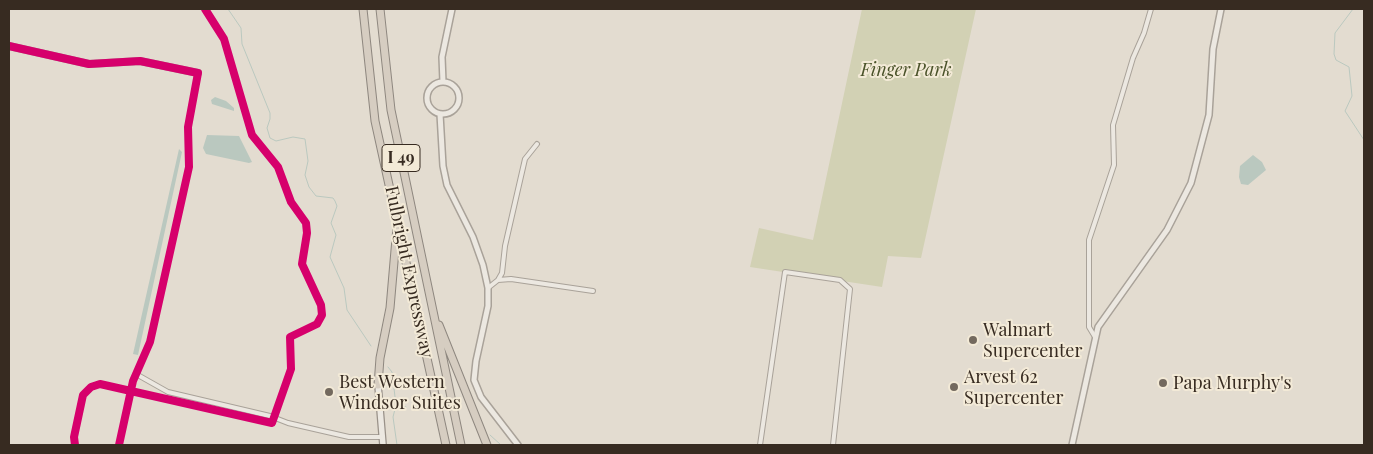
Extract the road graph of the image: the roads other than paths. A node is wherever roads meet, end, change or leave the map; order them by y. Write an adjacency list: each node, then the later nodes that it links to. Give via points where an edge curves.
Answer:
1 (363, 9): 11 (highway, Fulbright Expressway / I 49, via 375,121)
2 (380, 9): 15 (highway, Fulbright Expressway / I 49, via 391,110)
3 (452, 9): 8 (street, via 442,57)
4 (1151, 9): 16 (street, via 1113,125 1114,165 1089,240 1089,327)
5 (1221, 9): 16 (street, via 1213,49 1209,115 1188,192 1167,230 1103,317)
6 (9, 46): 7 (street, via 89,64 140,61)
7 (198, 73): 17 (street, via 188,127 189,167 150,342)
8 (443, 82): 9 (street, via 430,89 427,98 430,108); 9 (street, via 453,86 459,100 454,110)
9 (440, 114): 13 (street, via 447,185 473,237)
10 (537, 144): 12 (street, via 525,159)
11 (397, 219): 18 (highway, via 390,308); 22 (highway, Fulbright Expressway / I 49)
12 (498, 280): 13 (street); 14 (street)
13 (488, 288): 25 (street, via 488,306 474,380 480,396)
14 (593, 291)
15 (431, 307): 23 (highway, Fulbright Expressway / I 49); 24 (highway)
16 (1095, 337): 28 (street)
17 (136, 374): 19 (street, via 168,392 288,423 349,437); 20 (street)
18 (378, 385): 19 (main road)
19 (382, 437): 21 (main road)
20 (119, 445)
21 (383, 445)
22 (446, 445)
23 (461, 445)
24 (487, 445)
25 (518, 445)
26 (760, 445): 27 (street, via 785,272 840,280 846,284 850,295)
27 (833, 445)
28 (1072, 445)

